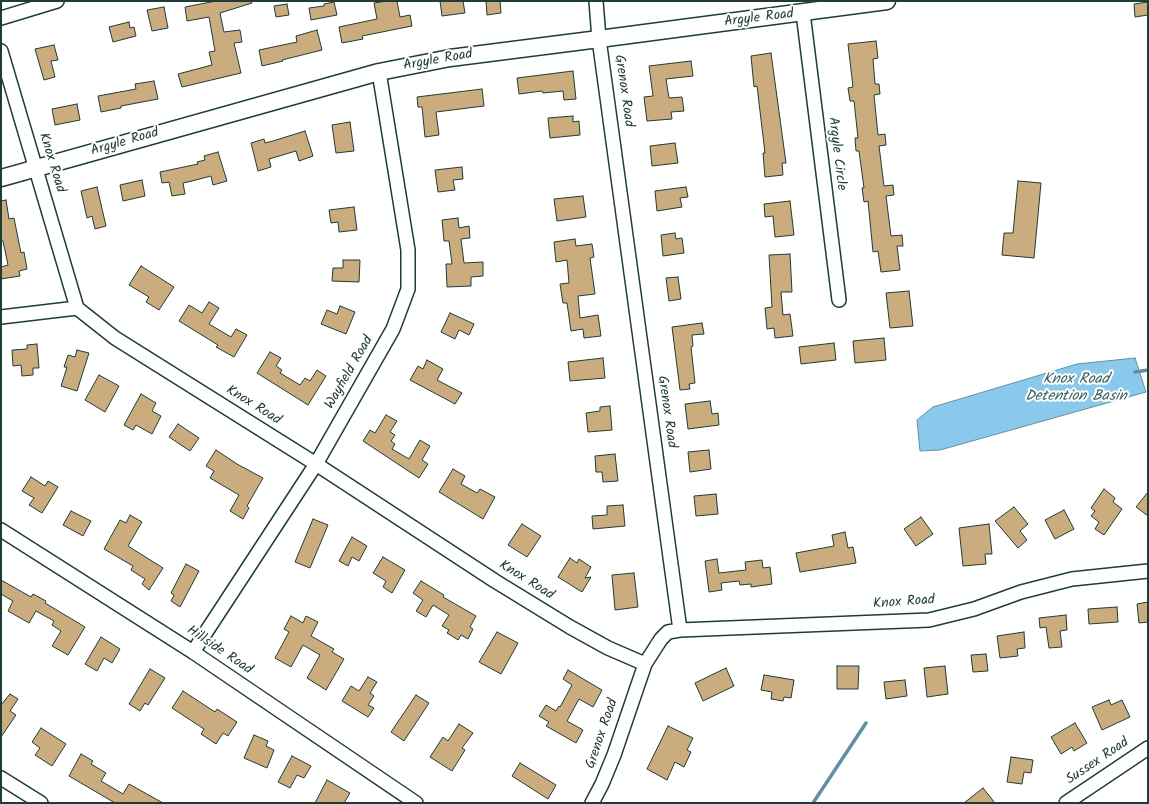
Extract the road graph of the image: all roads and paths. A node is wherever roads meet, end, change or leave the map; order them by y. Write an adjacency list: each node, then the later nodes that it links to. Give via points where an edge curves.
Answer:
1 (57, 1): 5 (street)
2 (596, 1): 6 (street, Grenox Road)
3 (887, 1): 4 (street, Argyle Road)
4 (803, 13): 6 (street, Argyle Road); 11 (street, Argyle Circle)
5 (1, 18)
6 (599, 39): 8 (street, Argyle Road, via 450,58); 17 (street, Grenox Road)
7 (1, 51): 9 (street, Knox Road)
8 (379, 72): 9 (street, Argyle Road); 14 (street, Wayfield Road, via 408,250 408,289 393,329)
9 (35, 168): 10 (street, Argyle Road); 12 (street, Knox Road)
10 (1, 178)
11 (839, 300)
12 (77, 308): 13 (street); 14 (street, Knox Road, via 115,338)
13 (1, 317)
14 (316, 464): 18 (street, Wayfield Road); 19 (street, Knox Road, via 564,623 608,648)
15 (1, 530): 18 (street, Hillside Road)
16 (1148, 571): 17 (street, Knox Road, via 1072,579 929,620)
17 (680, 630): 19 (street, Grenox Road, via 668,632)
18 (192, 652): 23 (street, Hillside Road)
19 (645, 664): 24 (street, Grenox Road, via 614,755)
20 (1148, 748): 25 (street, Sussex Road)
21 (1, 778): 22 (street)
22 (41, 803)
23 (416, 803)
24 (592, 803)
25 (1066, 803)

